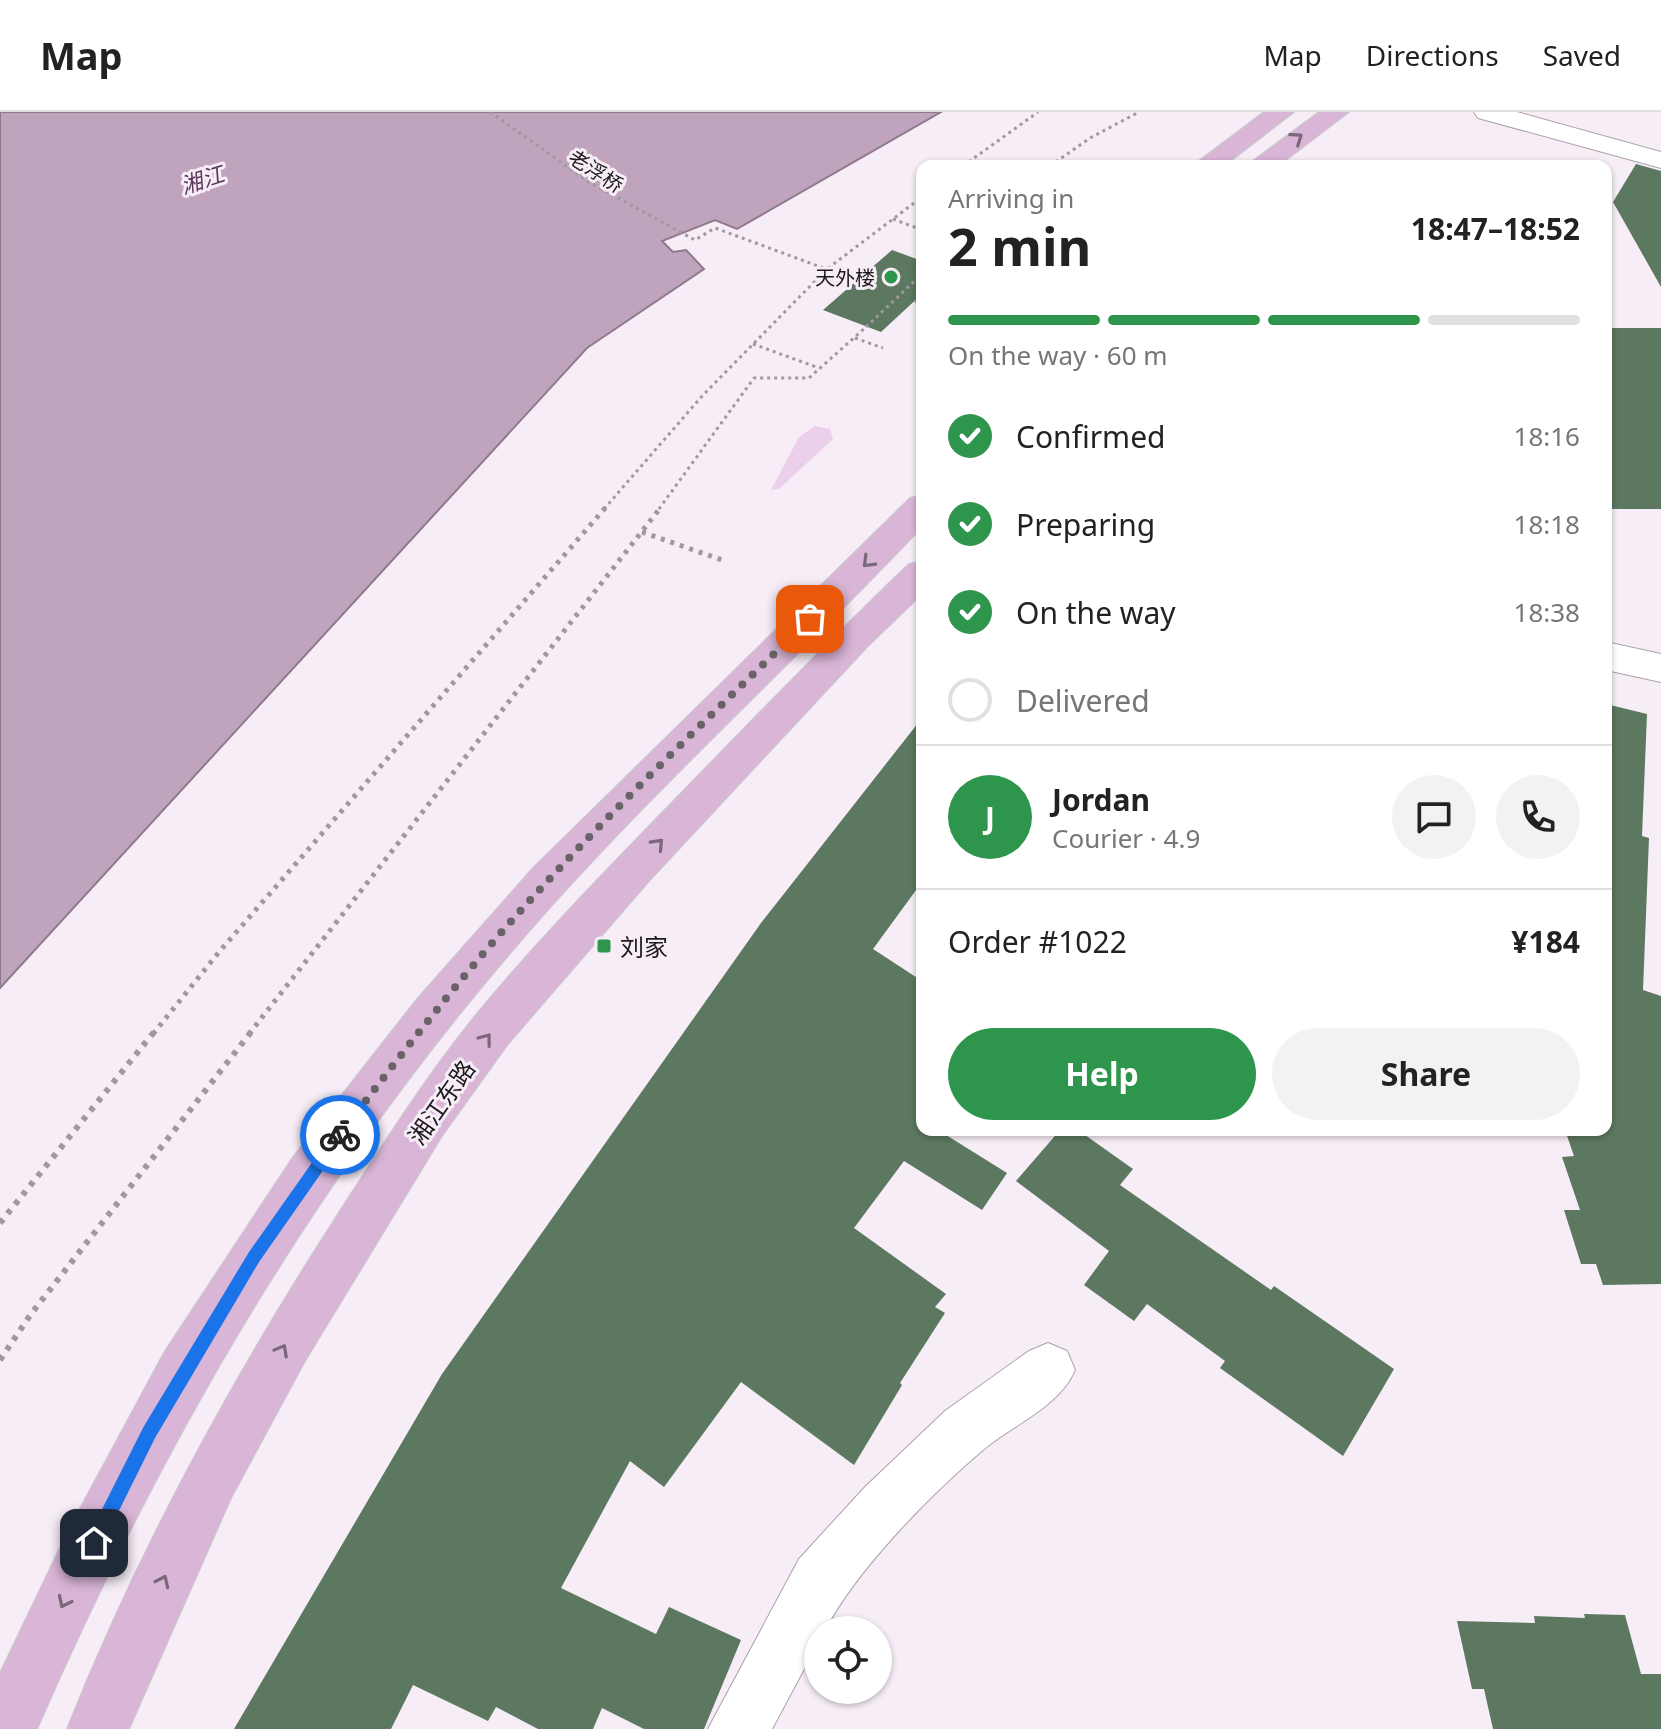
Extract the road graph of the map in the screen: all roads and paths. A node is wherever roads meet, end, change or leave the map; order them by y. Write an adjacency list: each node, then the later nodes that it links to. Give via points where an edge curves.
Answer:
1 (490, 112): 16 (path, 老浮桥, via 614,200 695,240 715,228)
2 (1038, 112): 8 (path)
3 (1139, 112): 9 (path)
4 (1281, 112): 10 (main road)
5 (1336, 112): 11 (main road, one-way to 5)
6 (1487, 112): 7 (street)
7 (1604, 156): 12 (street)
8 (971, 160)
9 (1060, 160)
10 (1214, 160)
11 (1268, 160)
12 (1661, 160)
13 (916, 202): 14 (path)
14 (893, 219): 15 (path); 16 (path)
15 (916, 228)
16 (827, 269): 17 (path); 20 (path)
17 (856, 280)
18 (916, 280): 19 (path, bridge)
19 (855, 338): 21 (path); 22 (path)
20 (753, 344): 22 (path); 29 (path, via 219,952)
21 (883, 348)
22 (819, 368): 24 (path, via 809,378 754,378)
23 (916, 512): 32 (main road, one-way to 32, via 591,835 405,1047 254,1257 149,1432)
24 (642, 532): 25 (path); 30 (path)
25 (725, 561)
26 (916, 579): 33 (main road, 湘江东路, one-way to 26, via 211,1478 286,1342 425,1121 492,1030 634,869)
27 (1612, 657): 28 (street)
28 (1661, 668)
29 (0, 1223)
30 (0, 1360)
31 (1048, 1370): 34 (street, via 964,1430 820,1580)
32 (6, 1729)
33 (98, 1729)
34 (739, 1729)

